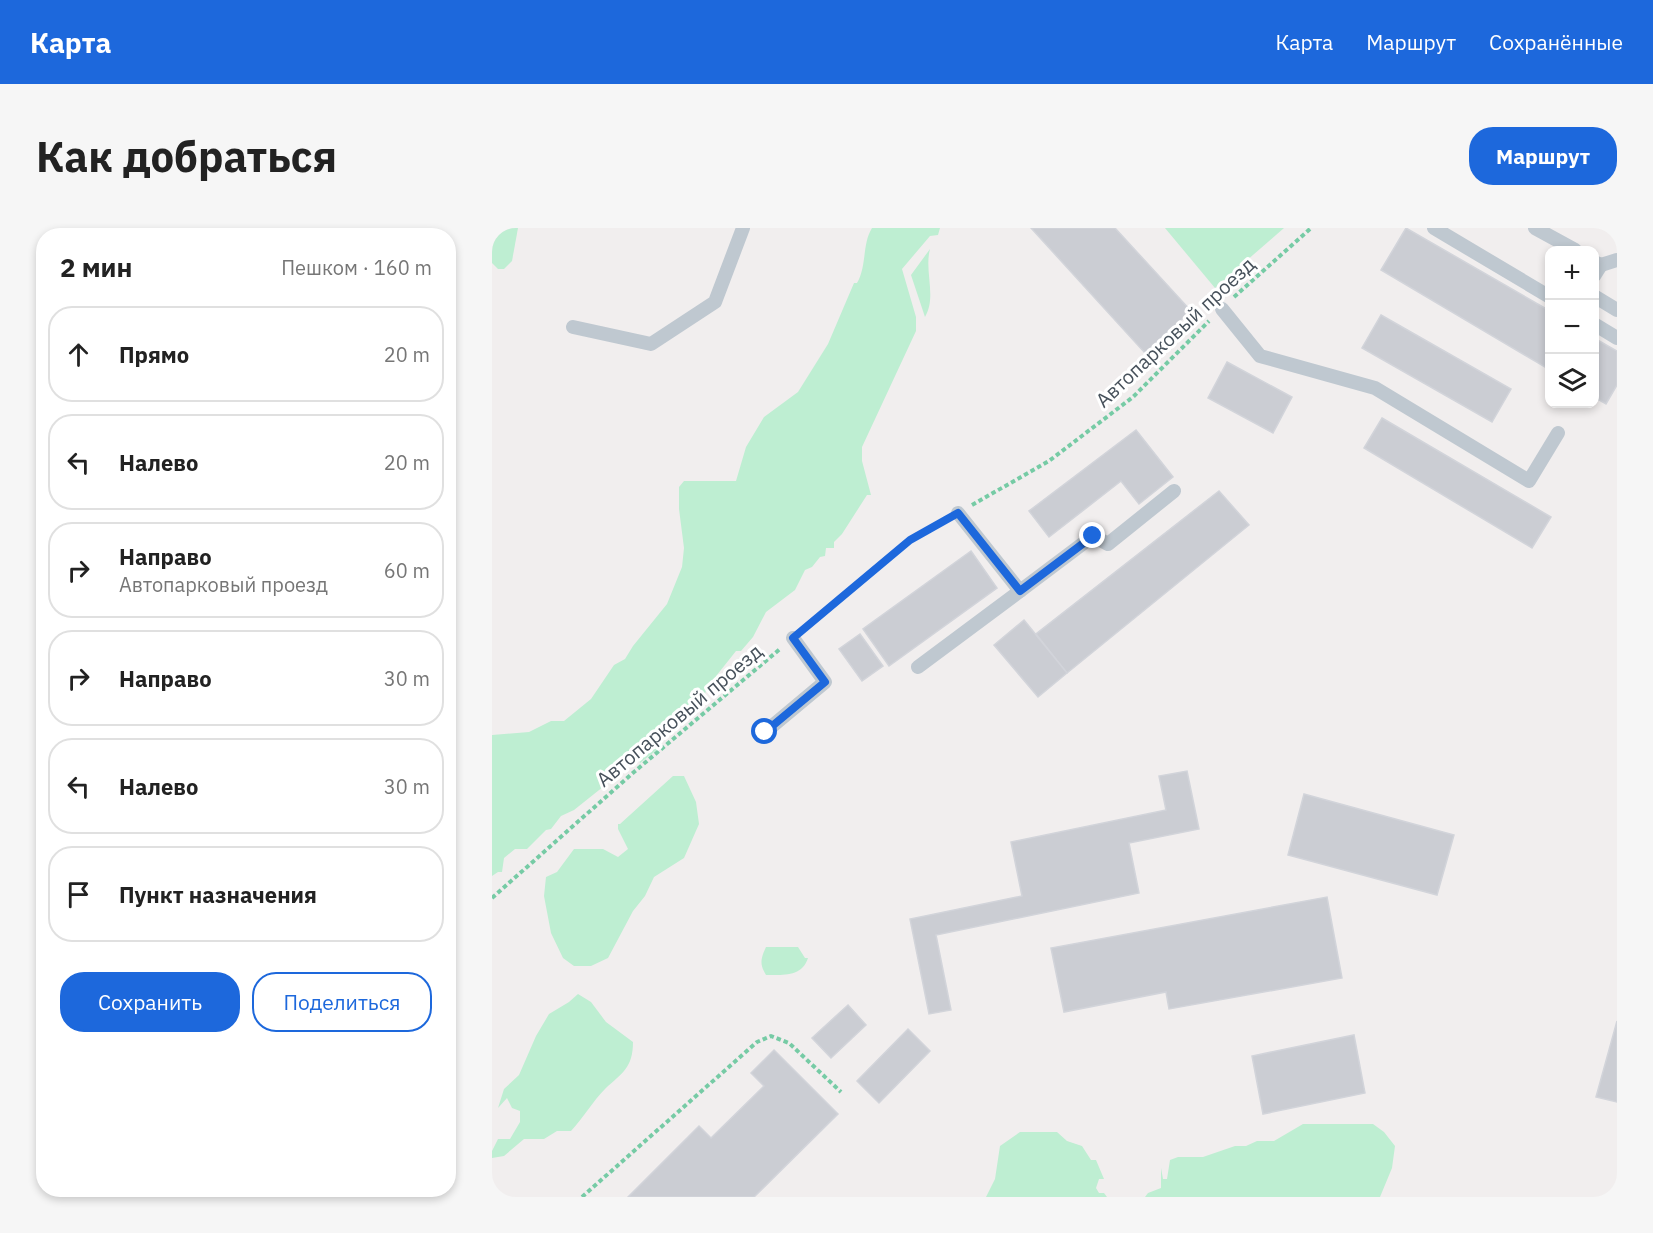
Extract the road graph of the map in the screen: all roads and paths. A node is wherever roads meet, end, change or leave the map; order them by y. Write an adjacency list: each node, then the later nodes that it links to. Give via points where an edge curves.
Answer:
1 (743, 228): 12 (lane, via 715,302 651,344)
2 (1311, 228): 10 (path, Автопарковый проезд)
3 (1434, 228): 8 (lane)
4 (1535, 228): 5 (lane)
5 (1568, 246)
6 (1617, 260): 7 (lane)
7 (1599, 266)
8 (1545, 294)
9 (1599, 299): 11 (lane)
10 (1222, 309): 15 (lane, via 1260,356 1375,388 1529,481); 17 (path, Автопарковый проезд, via 1133,397 1049,461)
11 (1617, 310)
12 (573, 327)
13 (1599, 327): 14 (lane)
14 (1617, 338)
15 (1558, 432)
16 (1174, 491): 18 (lane, via 1108,544 1093,536)
17 (958, 513): 18 (lane); 19 (path, Автопарковый проезд, via 910,540)
18 (1020, 591): 20 (lane)
19 (793, 638): 21 (lane, via 825,682); 22 (path, Автопарковый проезд)
20 (918, 667)
21 (765, 732)
22 (492, 898)
23 (841, 1092): 24 (path, via 789,1043 771,1036 757,1042)
24 (582, 1197)

